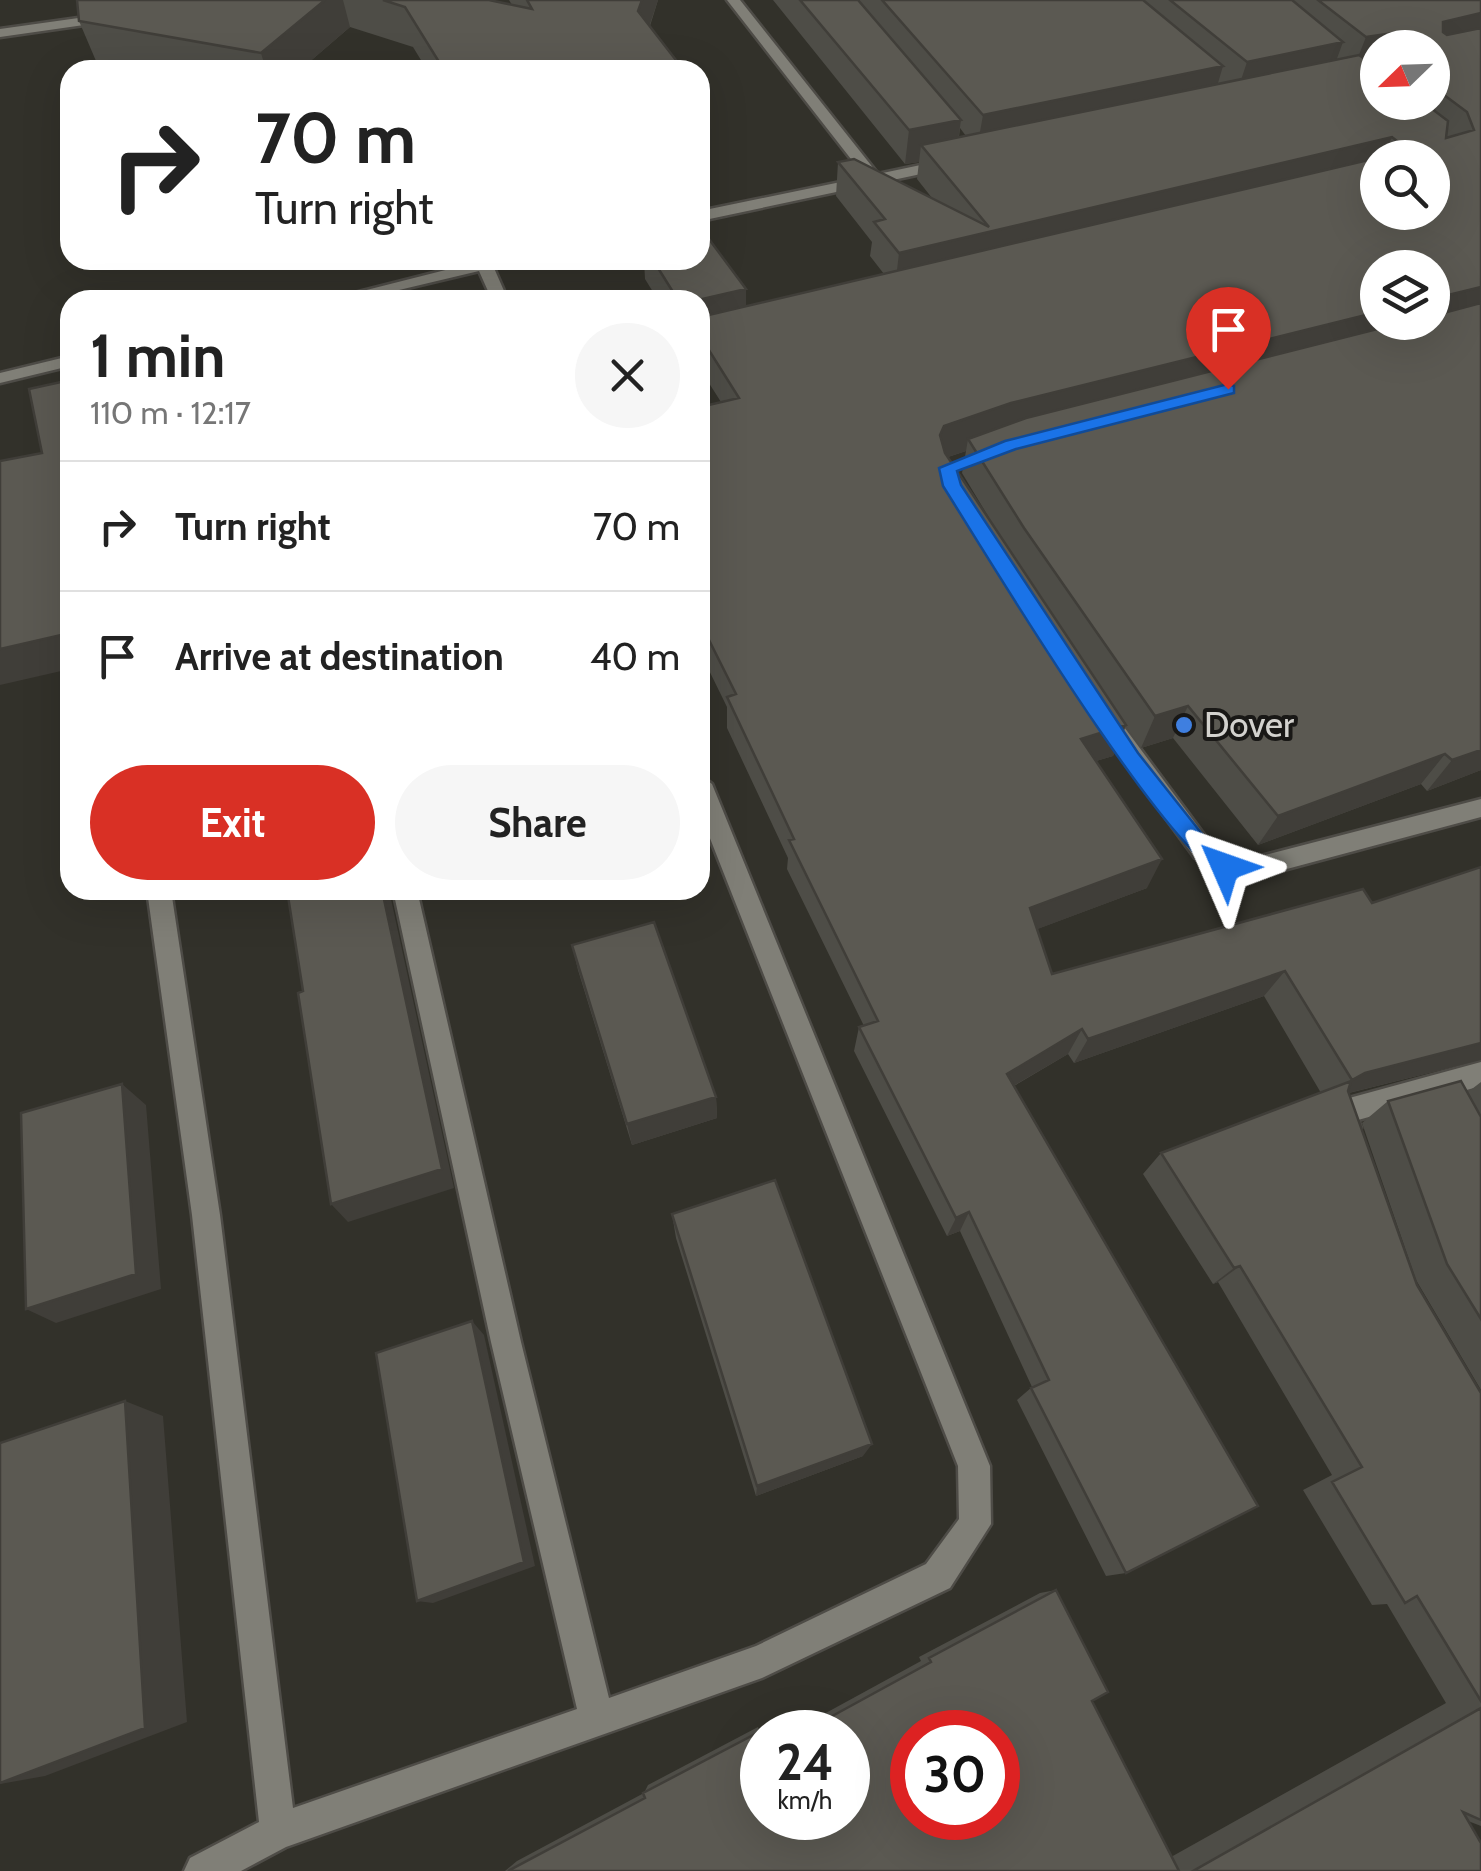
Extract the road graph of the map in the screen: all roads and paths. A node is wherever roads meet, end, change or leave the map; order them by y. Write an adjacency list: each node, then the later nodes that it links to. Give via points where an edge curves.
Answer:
1 (733, 0): 5 (street)
2 (132, 14): 3 (street, via 60,19)
3 (0, 34)
4 (973, 158): 5 (street)
5 (874, 179): 6 (street)
6 (710, 214)
7 (463, 270): 8 (street)
8 (378, 290)
9 (60, 364): 10 (street)
10 (0, 378)
11 (1089, 694): 12 (street, via 1203,851 1225,867 1262,866)
12 (1481, 808)
13 (710, 809): 20 (street, via 974,1466 975,1524 938,1576 762,1661)
14 (160, 900): 21 (street, via 206,1215)
15 (407, 900): 20 (street)
16 (1481, 1074): 17 (street)
17 (1442, 1087): 18 (street); 19 (street, via 1341,1112)
18 (1458, 1116)
19 (1358, 1160)
20 (596, 1717): 21 (street)
21 (278, 1832): 22 (street)
22 (203, 1871)

